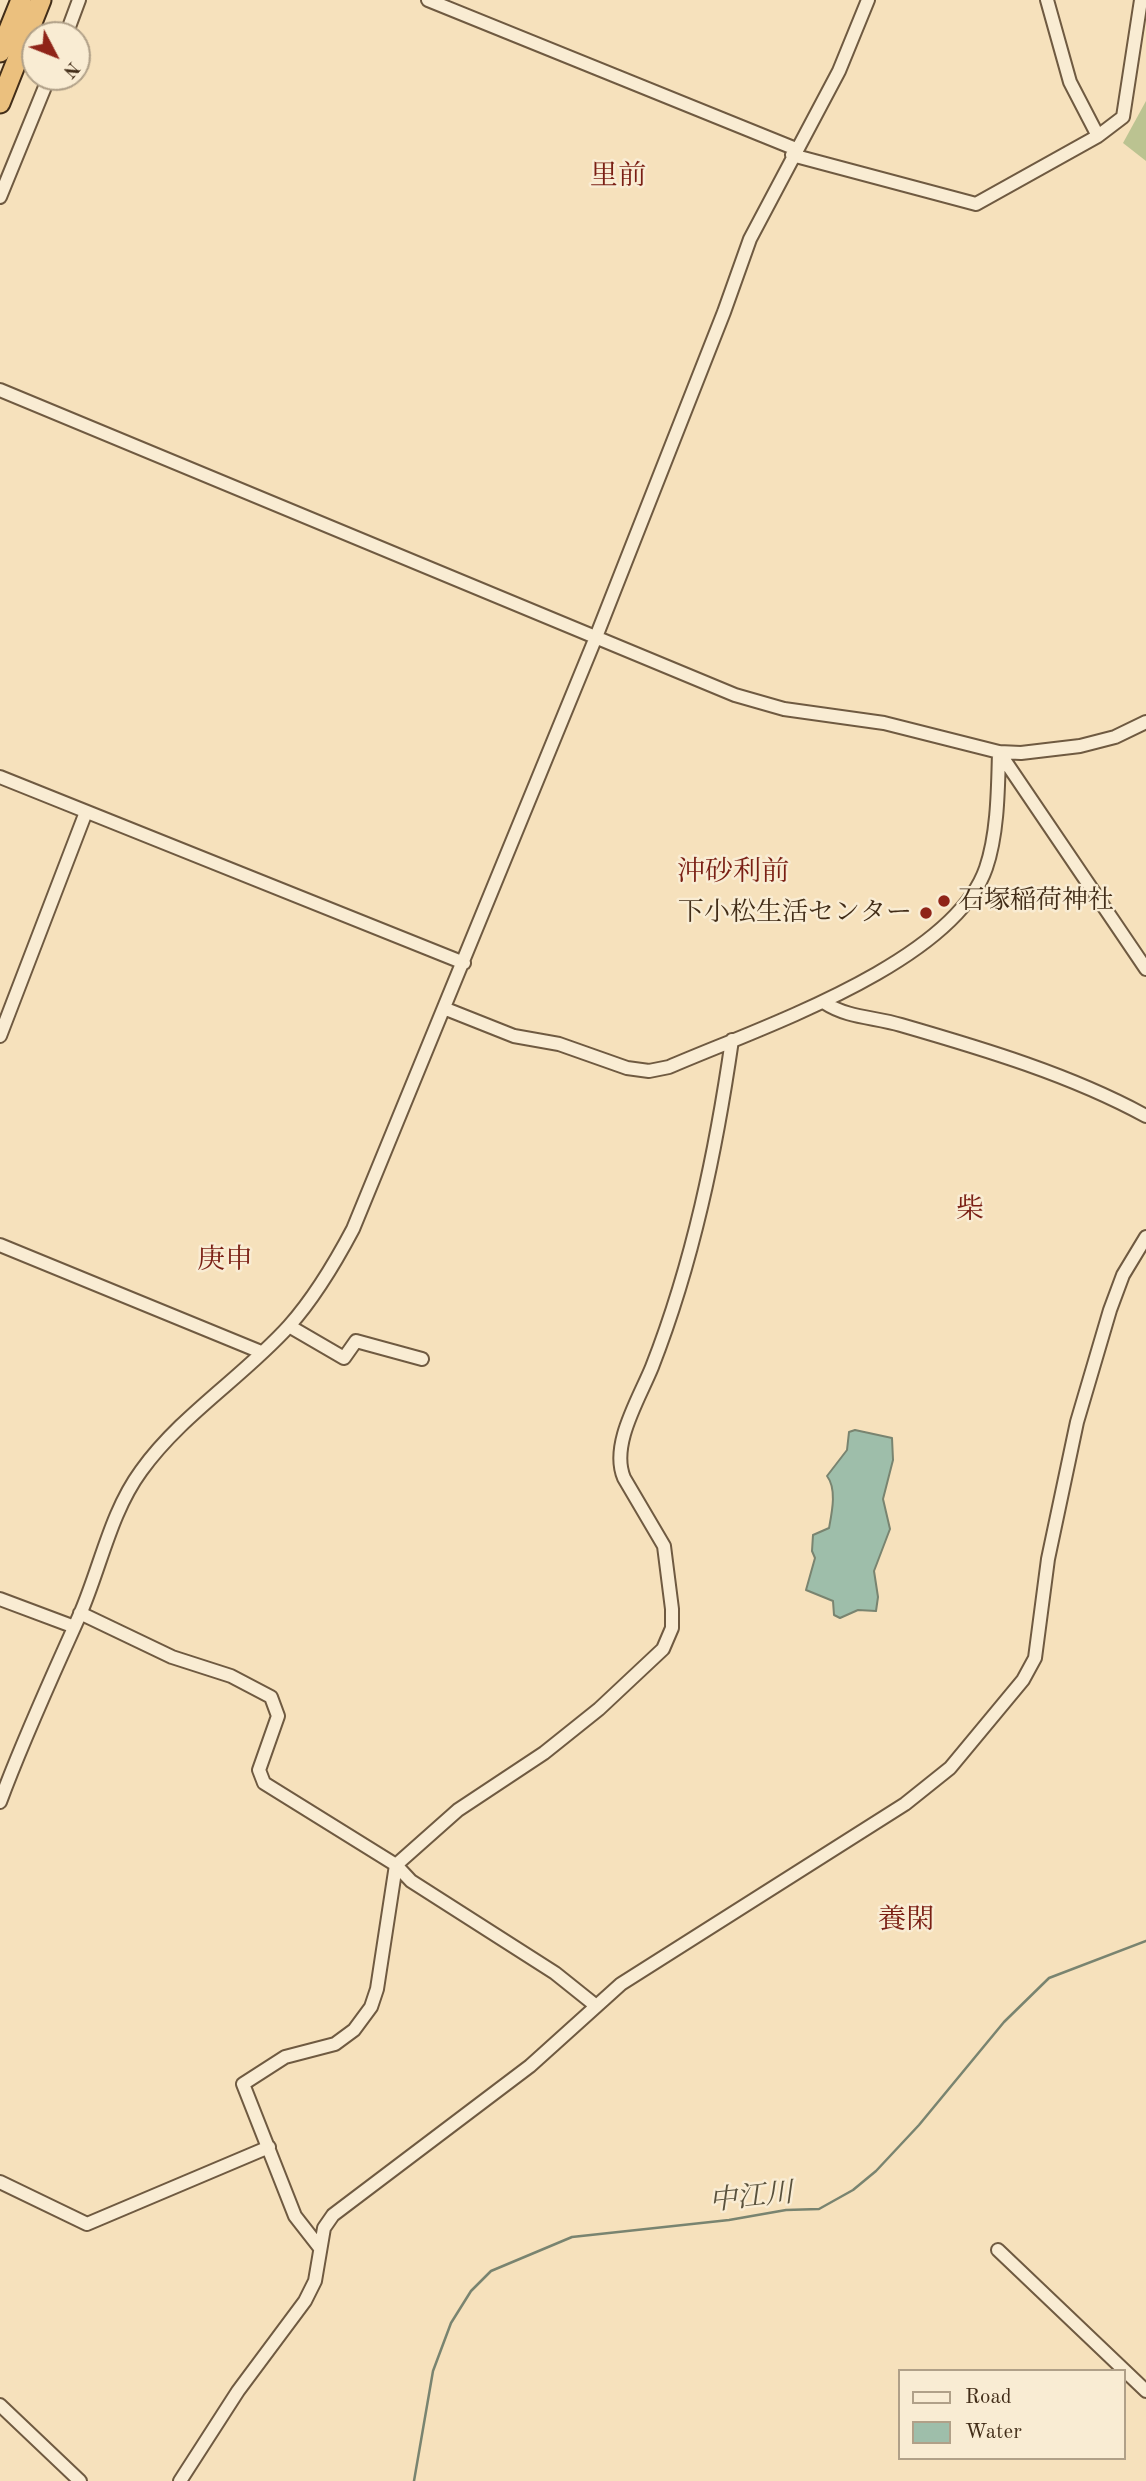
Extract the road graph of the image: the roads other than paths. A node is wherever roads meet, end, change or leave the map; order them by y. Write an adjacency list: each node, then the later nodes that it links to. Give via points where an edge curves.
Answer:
1 (21, 0): 9 (highway)
2 (41, 0): 11 (highway)
3 (79, 0): 8 (street)
4 (428, 0): 13 (street)
5 (868, 0): 13 (street, via 839,71)
6 (1047, 0): 12 (street, via 1070,82)
7 (1141, 0): 12 (street, via 1123,117)
8 (71, 21)
9 (0, 52)
10 (43, 91): 14 (street)
11 (0, 103)
12 (1098, 136): 13 (street, via 976,204)
13 (794, 152): 16 (street, via 750,239)
14 (0, 197)
15 (0, 390): 16 (street)
16 (596, 637): 18 (street, via 735,695 785,709 884,723); 21 (street)
17 (1146, 722): 18 (street, via 1115,737 1080,746)
18 (999, 752): 22 (street); 23 (street, via 986,869 969,898 949,921 885,970)
19 (0, 777): 20 (street)
20 (86, 812): 21 (street); 25 (street)
21 (464, 964): 24 (street)
22 (1146, 969)
23 (825, 1003): 26 (street); 27 (street, via 838,1012 899,1024 1100,1091)
24 (446, 1009): 26 (street, via 514,1036 559,1044 649,1071); 30 (street, via 353,1229 334,1266)
25 (0, 1035)
26 (732, 1040): 37 (street, via 719,1127 690,1247 654,1362 621,1446 619,1467 664,1546 672,1628 663,1649 599,1709 544,1753 458,1810)
27 (1146, 1116)
28 (1146, 1237): 38 (street, via 1114,1298 1077,1422 1048,1559 1035,1658 1023,1680 936,1782)
29 (0, 1245): 31 (street)
30 (289, 1326): 31 (street); 32 (street, via 344,1358 356,1341)
31 (261, 1352): 34 (street, via 178,1429 140,1472 122,1502)
32 (422, 1359)
33 (0, 1599): 35 (street)
34 (80, 1614): 35 (street); 37 (street, via 271,1697 278,1716 259,1770 264,1783)
35 (72, 1626): 36 (street)
36 (0, 1802)
37 (396, 1865): 38 (street, via 411,1881 555,1973); 39 (street, via 371,2007 354,2030 335,2044 285,2057 243,2084)
38 (595, 2005): 41 (street, via 530,2066 332,2214)
39 (269, 2147): 40 (street, via 87,2224); 41 (street, via 295,2216)
40 (0, 2182)
41 (320, 2248): 48 (street, via 315,2281 305,2301 237,2391)
42 (998, 2250): 43 (street)
43 (1123, 2369)
44 (1125, 2371): 45 (street)
45 (1146, 2391)
46 (0, 2405): 47 (street)
47 (80, 2481)
48 (180, 2481)

